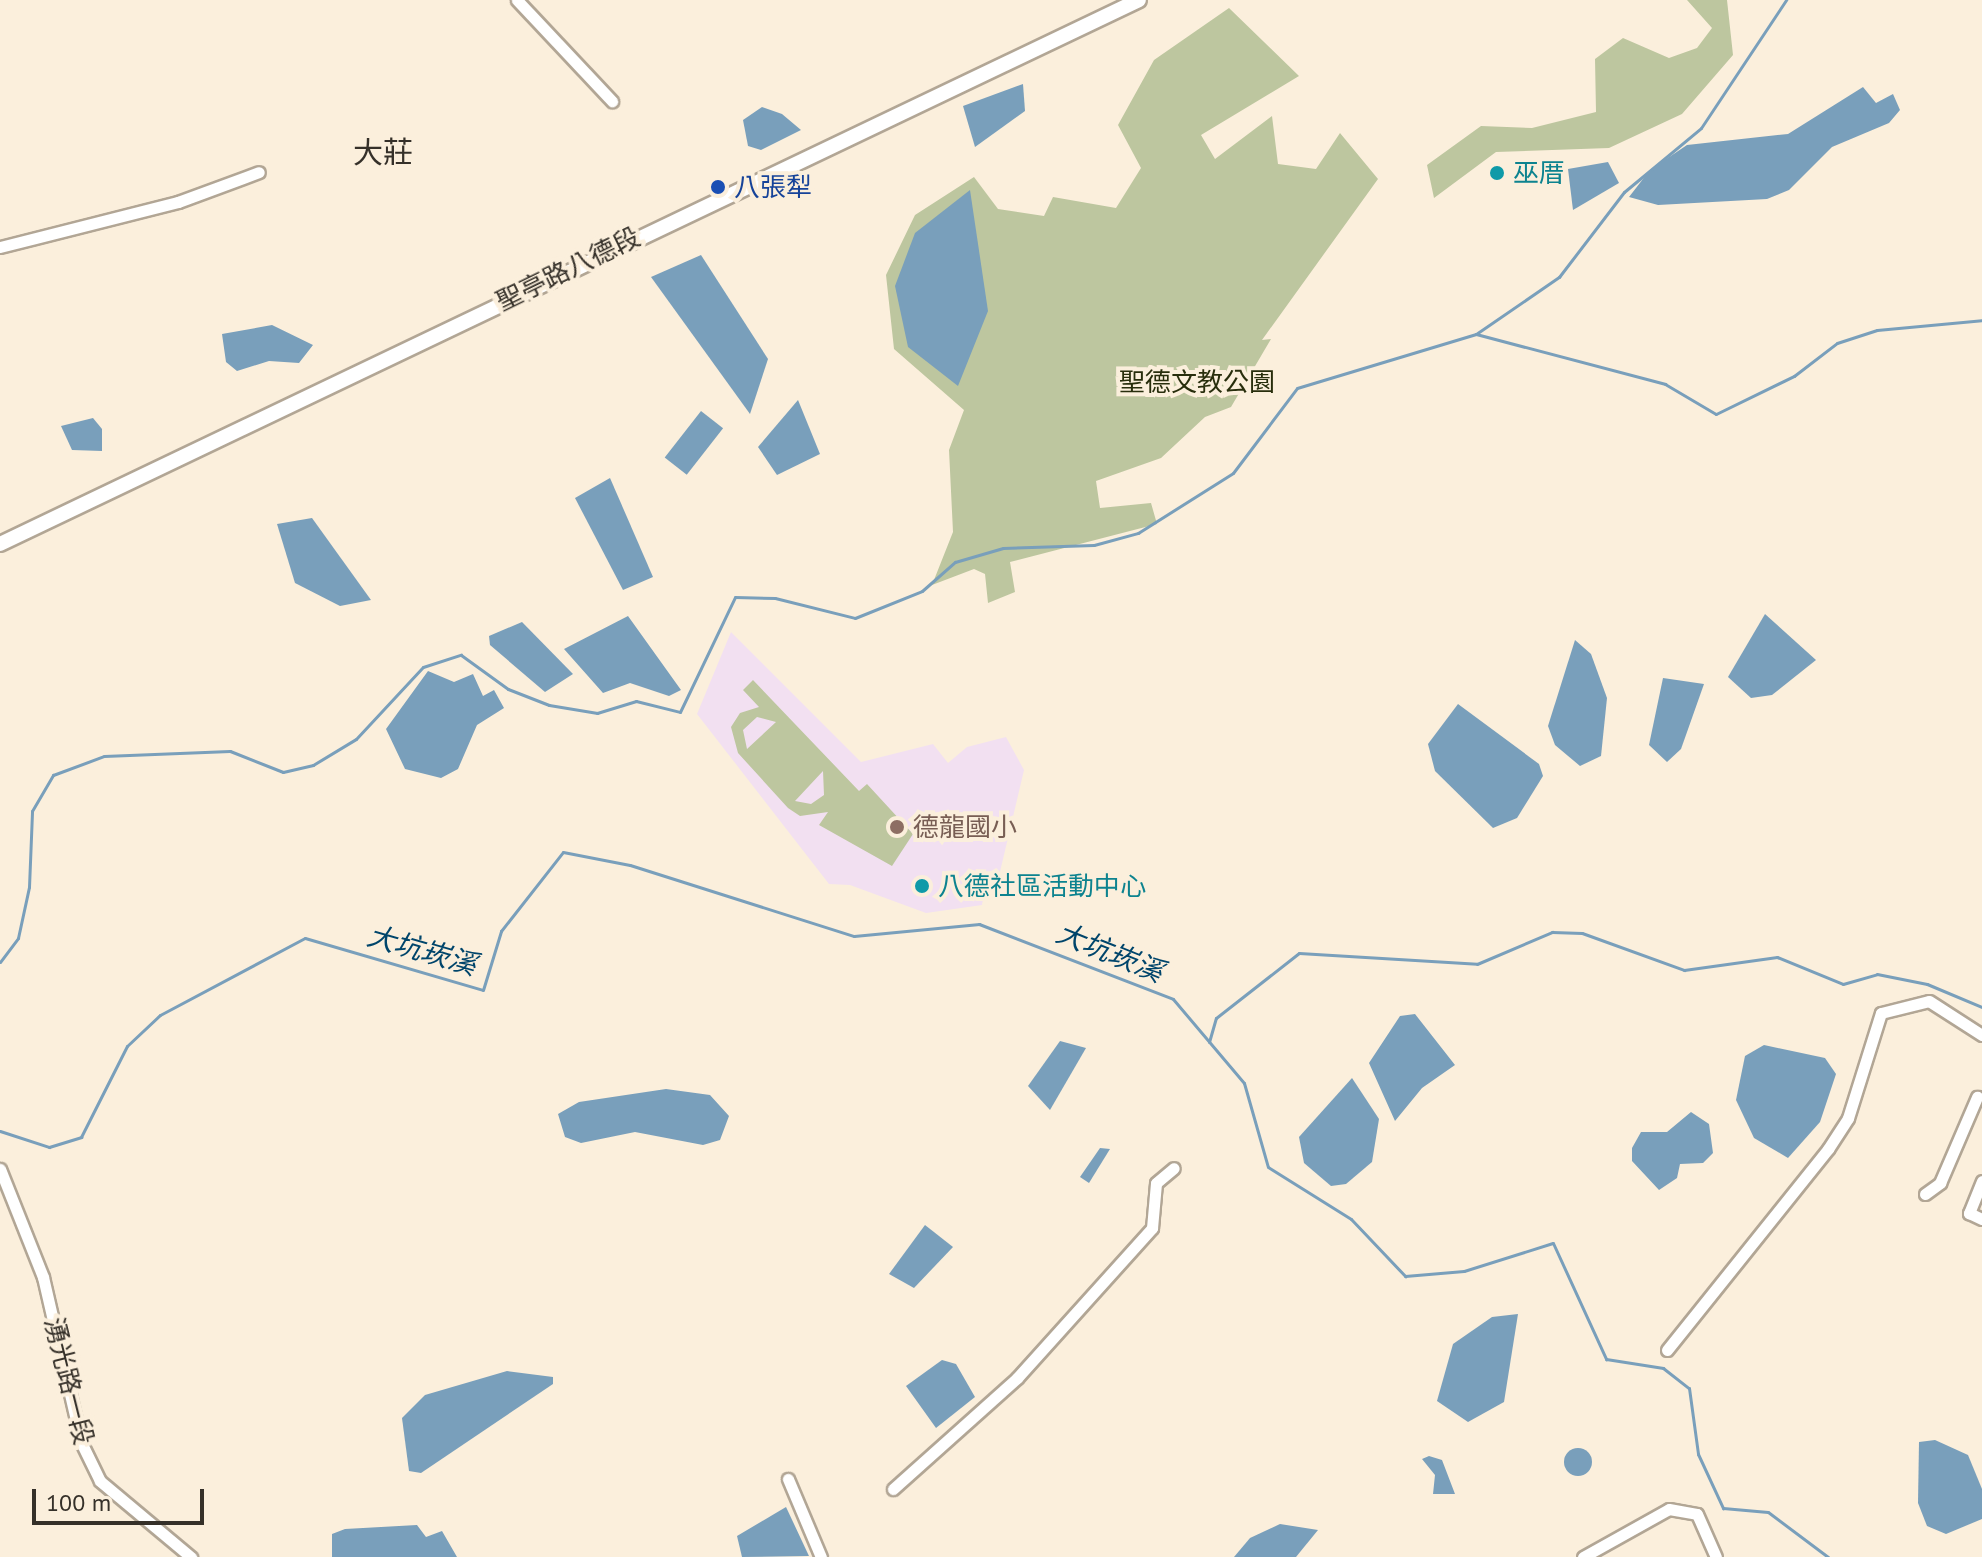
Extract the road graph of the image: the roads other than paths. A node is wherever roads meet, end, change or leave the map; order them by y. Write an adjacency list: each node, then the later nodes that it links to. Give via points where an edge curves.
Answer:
1 (517, 0): 3 (street)
2 (1139, 0): 6 (street, 聖亭路八德段)
3 (612, 101)
4 (259, 172): 5 (street, via 178,202)
5 (0, 247)
6 (0, 544)
7 (1982, 1035): 14 (street, via 1929,1001 1881,1013 1848,1118)
8 (1977, 1097): 12 (street, via 1940,1183)
9 (1174, 1168): 16 (street, via 1156,1183 1152,1228 1017,1378)
10 (0, 1169): 17 (street, 湧光路一段, via 43,1277 81,1442 100,1481)
11 (1982, 1181): 13 (street, via 1969,1213)
12 (1925, 1194)
13 (1982, 1219)
14 (1667, 1350)
15 (788, 1479): 18 (street)
16 (893, 1489)
17 (191, 1557)
18 (821, 1557)
19 (1583, 1557): 20 (street, via 1669,1509 1697,1514)
20 (1716, 1557)

